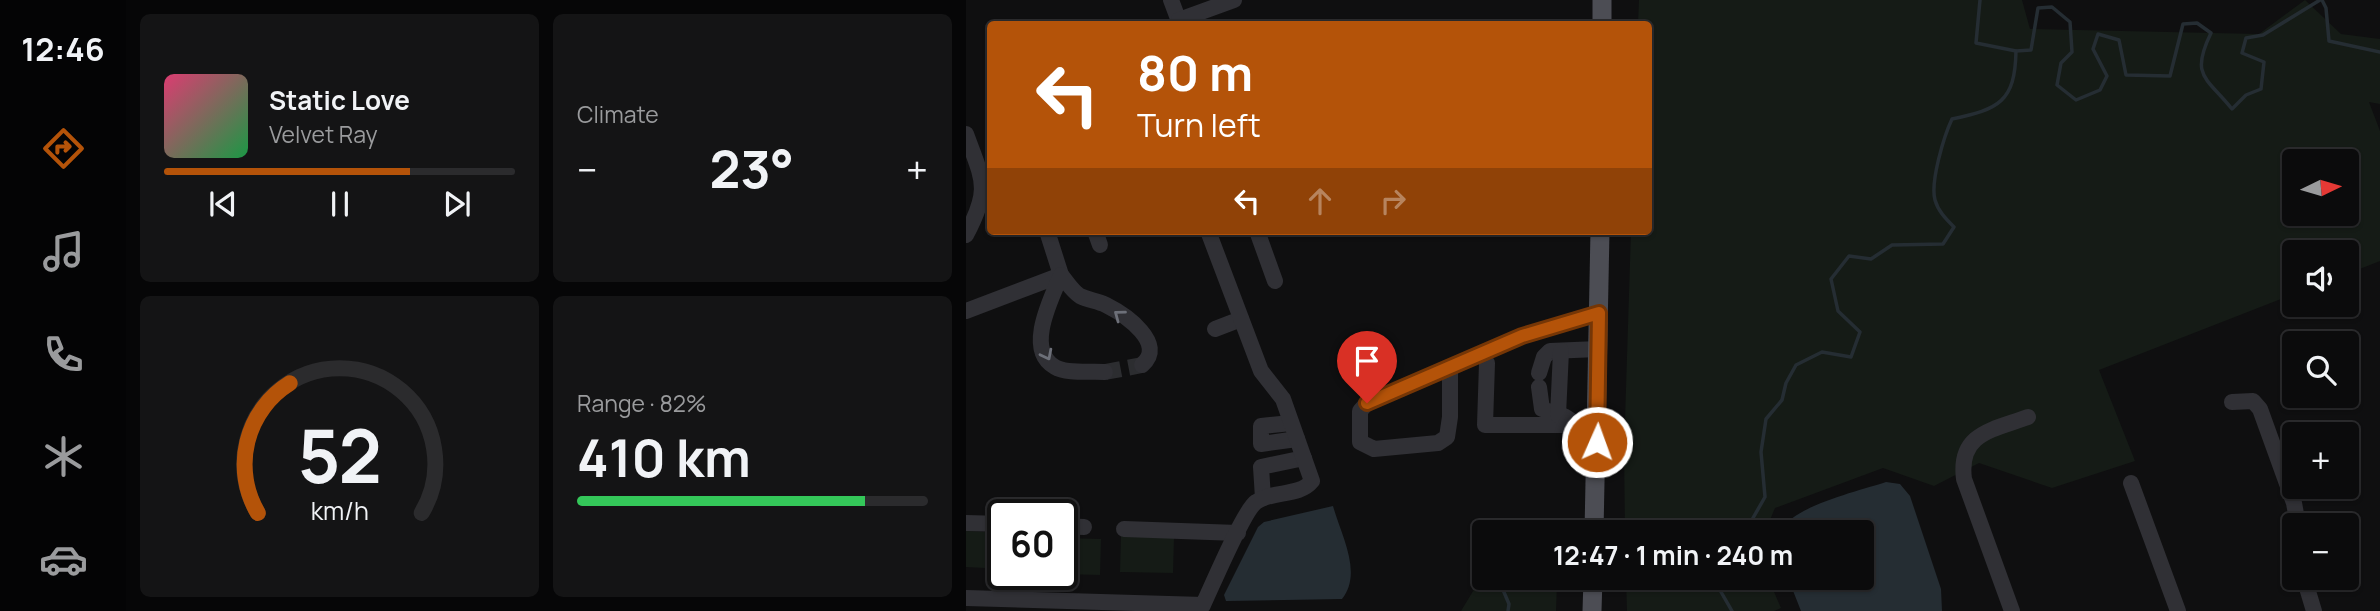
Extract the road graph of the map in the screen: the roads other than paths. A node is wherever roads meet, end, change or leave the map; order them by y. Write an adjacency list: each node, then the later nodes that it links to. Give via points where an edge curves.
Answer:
1 (1171, 0): 4 (street)
2 (1234, 0): 5 (street)
3 (1602, 0): 6 (main road)
4 (1179, 21)
5 (1182, 21)
6 (1602, 21)
7 (966, 134): 8 (street, via 983,190 980,208)
8 (966, 235)
9 (1048, 235): 13 (street)
10 (1210, 235): 17 (street)
11 (1258, 235): 14 (street)
12 (1600, 235): 16 (main road)
13 (1062, 275): 15 (street); 22 (street, one-way to 13, via 1151,349 1144,334 1107,306 1078,295); 24 (street, one-way to 24, via 1039,333 1048,361 1056,368)
14 (1275, 281)
15 (966, 311)
16 (1599, 313): 19 (main road); 23 (street, via 1522,336)
17 (1241, 319): 18 (street); 28 (street, via 1261,371 1283,399)
18 (1215, 328)
19 (1598, 349): 20 (street); 30 (main road)
20 (1560, 351): 26 (street); 26 (street, via 1550,351 1544,357 1539,380 1542,409)
21 (1487, 363): 29 (street, via 1485,425)
22 (1142, 365)
23 (1450, 367): 23 (street, via 1367,403 1360,411 1360,442 1374,449 1438,443 1447,437)
24 (1105, 372)
25 (2232, 402): 35 (street, via 2253,401 2260,409)
26 (1558, 415): 29 (street)
27 (2028, 417): 47 (street, via 1976,437 1962,464)
28 (1292, 423): 31 (street); 31 (street, via 1261,426 1261,444)
29 (1578, 425): 30 (street)
30 (1598, 425): 36 (main road)
31 (1297, 439): 32 (street)
32 (1304, 458): 34 (street, via 1261,467); 34 (street, via 1312,481 1306,488)
33 (2131, 484): 48 (street)
34 (1263, 498): 42 (street, via 1250,508)
35 (2296, 513)
36 (1594, 520)
37 (966, 523): 38 (street)
38 (987, 524)
39 (1078, 527): 40 (street)
40 (1084, 527)
41 (1124, 529): 42 (street)
42 (1238, 533): 45 (street, via 1203,605)
43 (1593, 590): 46 (main road)
44 (2308, 590): 49 (street)
45 (966, 598)
46 (1592, 611)
47 (2012, 611)
48 (2178, 611)
49 (2314, 611)

